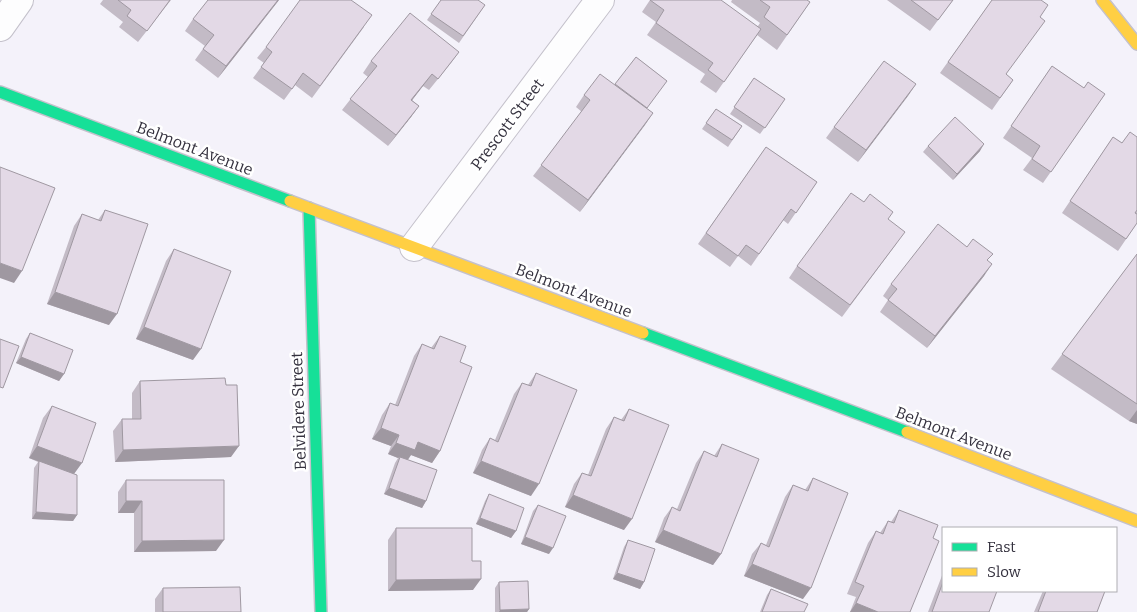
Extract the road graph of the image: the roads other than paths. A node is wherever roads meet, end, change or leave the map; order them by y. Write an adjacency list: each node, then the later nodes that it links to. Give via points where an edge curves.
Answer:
1 (19, 0): 4 (street)
2 (600, 0): 8 (street, Prescott Street)
3 (1102, 0): 5 (main road)
4 (0, 27)
5 (1137, 44)
6 (0, 92): 7 (main road, Belmont Avenue)
7 (309, 208): 8 (main road, Belmont Avenue); 10 (main road, Belvidere Street)
8 (414, 248): 9 (main road, Belmont Avenue)
9 (1137, 521)
10 (321, 612)

